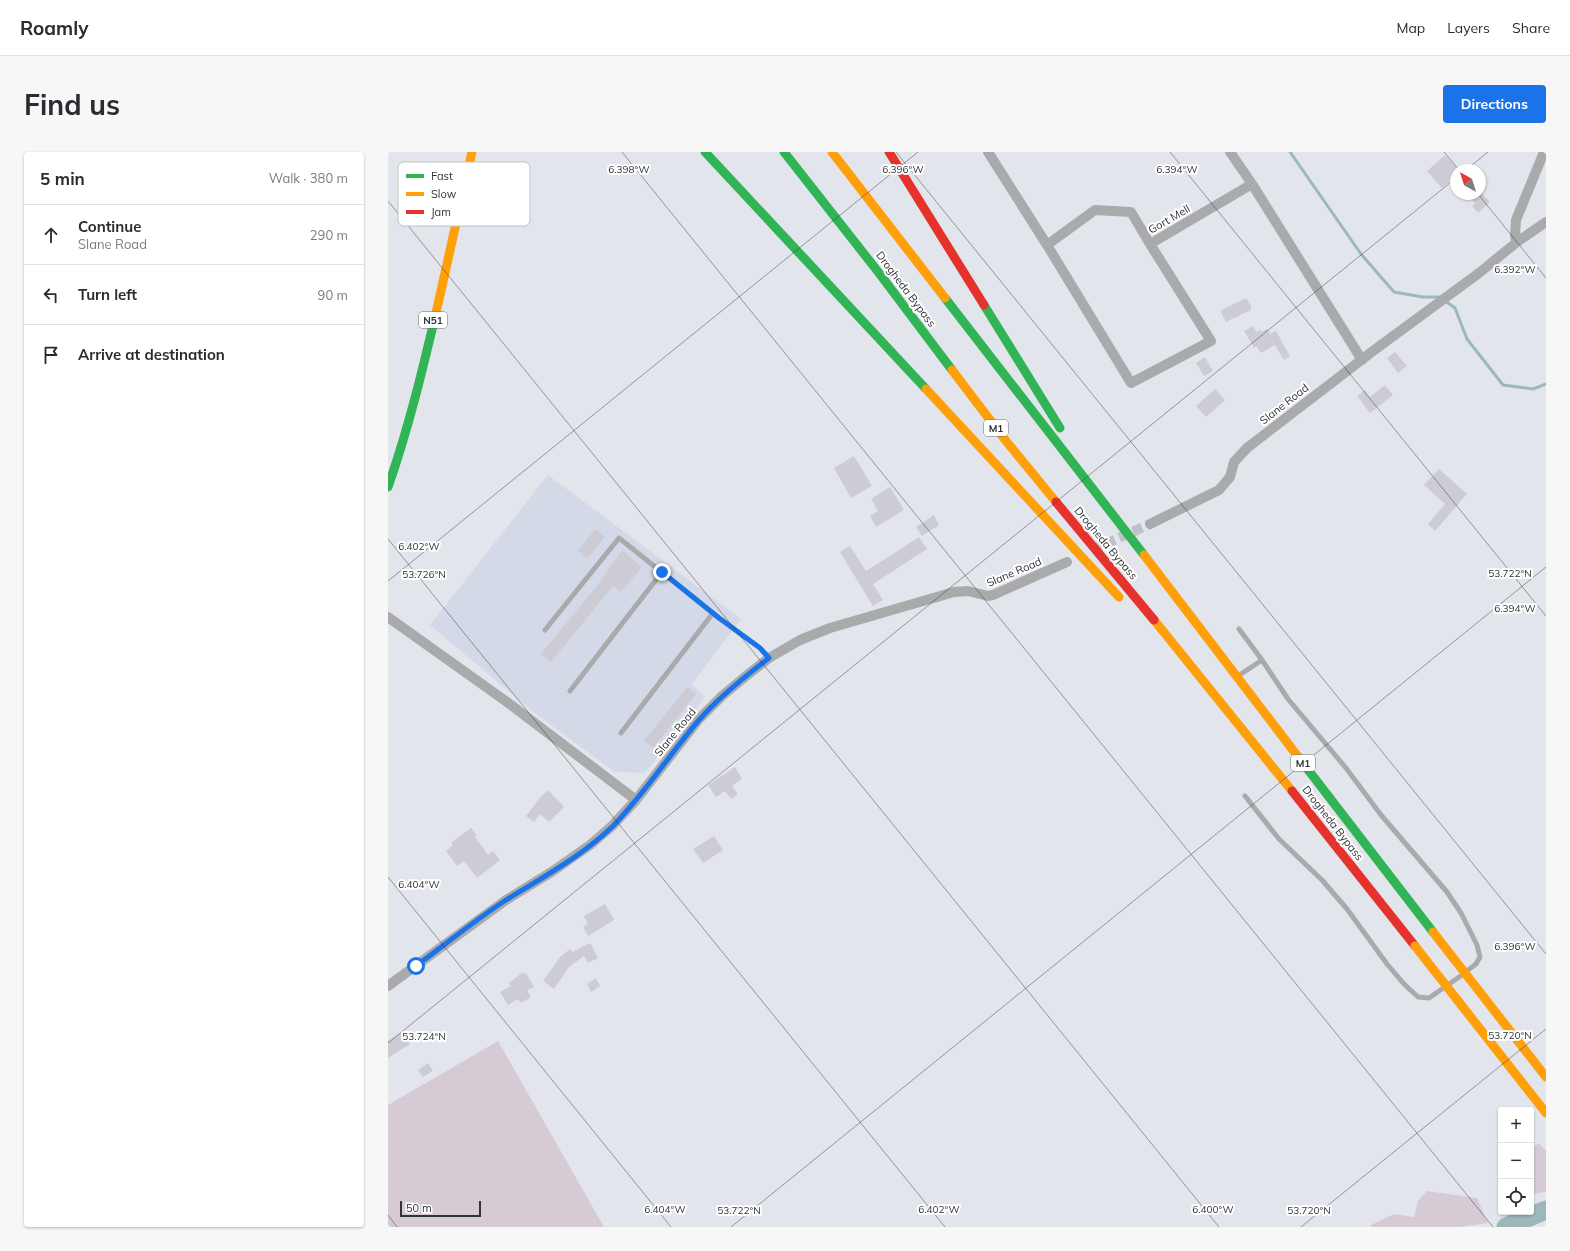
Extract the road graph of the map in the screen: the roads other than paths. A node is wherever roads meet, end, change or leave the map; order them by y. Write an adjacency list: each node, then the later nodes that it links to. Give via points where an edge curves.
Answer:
1 (472, 152): 9 (main road, N51)
2 (705, 152): 24 (main road)
3 (784, 152): 34 (main road, Drogheda Bypass / M1, via 1006,441)
4 (832, 152): 23 (main road, Drogheda Bypass / M1)
5 (889, 152): 17 (main road)
6 (988, 152): 15 (street)
7 (1230, 152): 10 (street)
8 (1544, 152): 13 (street, via 1516,220)
9 (470, 162)
10 (1252, 184): 14 (street, Gort Mell); 16 (street)
11 (1546, 222): 13 (street)
12 (455, 226): 19 (main road, N51, via 421,378)
13 (1517, 242): 16 (street, Slane Road)
14 (1150, 244): 15 (street, Gort Mell, via 1131,212 1095,210); 15 (street, via 1211,341 1131,383)
15 (1047, 245)
16 (1362, 360): 20 (street, Slane Road, via 1247,448 1234,462 1230,477 1219,490)
17 (1066, 436)
18 (1087, 466): 23 (main road, via 1131,526)
19 (388, 487)
20 (1150, 524)
21 (1067, 562): 30 (street, Slane Road, via 993,595 968,591 954,592 830,628 800,640)
22 (662, 572): 25 (lane); 29 (lane, via 619,538); 33 (lane)
23 (1172, 593): 32 (main road, Drogheda Bypass / M1)
24 (1124, 601)
25 (713, 614): 30 (lane, via 760,648); 35 (lane)
26 (388, 617): 37 (street, via 507,702)
27 (1148, 628): 34 (main road)
28 (1239, 629): 31 (lane)
29 (545, 630)
30 (769, 658): 37 (street, Slane Road, via 734,686 699,720)
31 (1262, 660): 32 (lane); 36 (lane, via 1288,699 1447,892 1477,945 1480,957 1476,964 1429,998 1418,997 1386,964 1347,909 1280,839)
32 (1237, 677): 39 (main road, Drogheda Bypass / M1, bridge)
33 (570, 691)
34 (1217, 696): 40 (main road, Drogheda Bypass / M1, bridge)
35 (621, 733)
36 (1245, 796)
37 (636, 800): 38 (street, Slane Road, via 590,845 506,900)
38 (388, 986)
39 (1546, 1077)
40 (1546, 1114)

